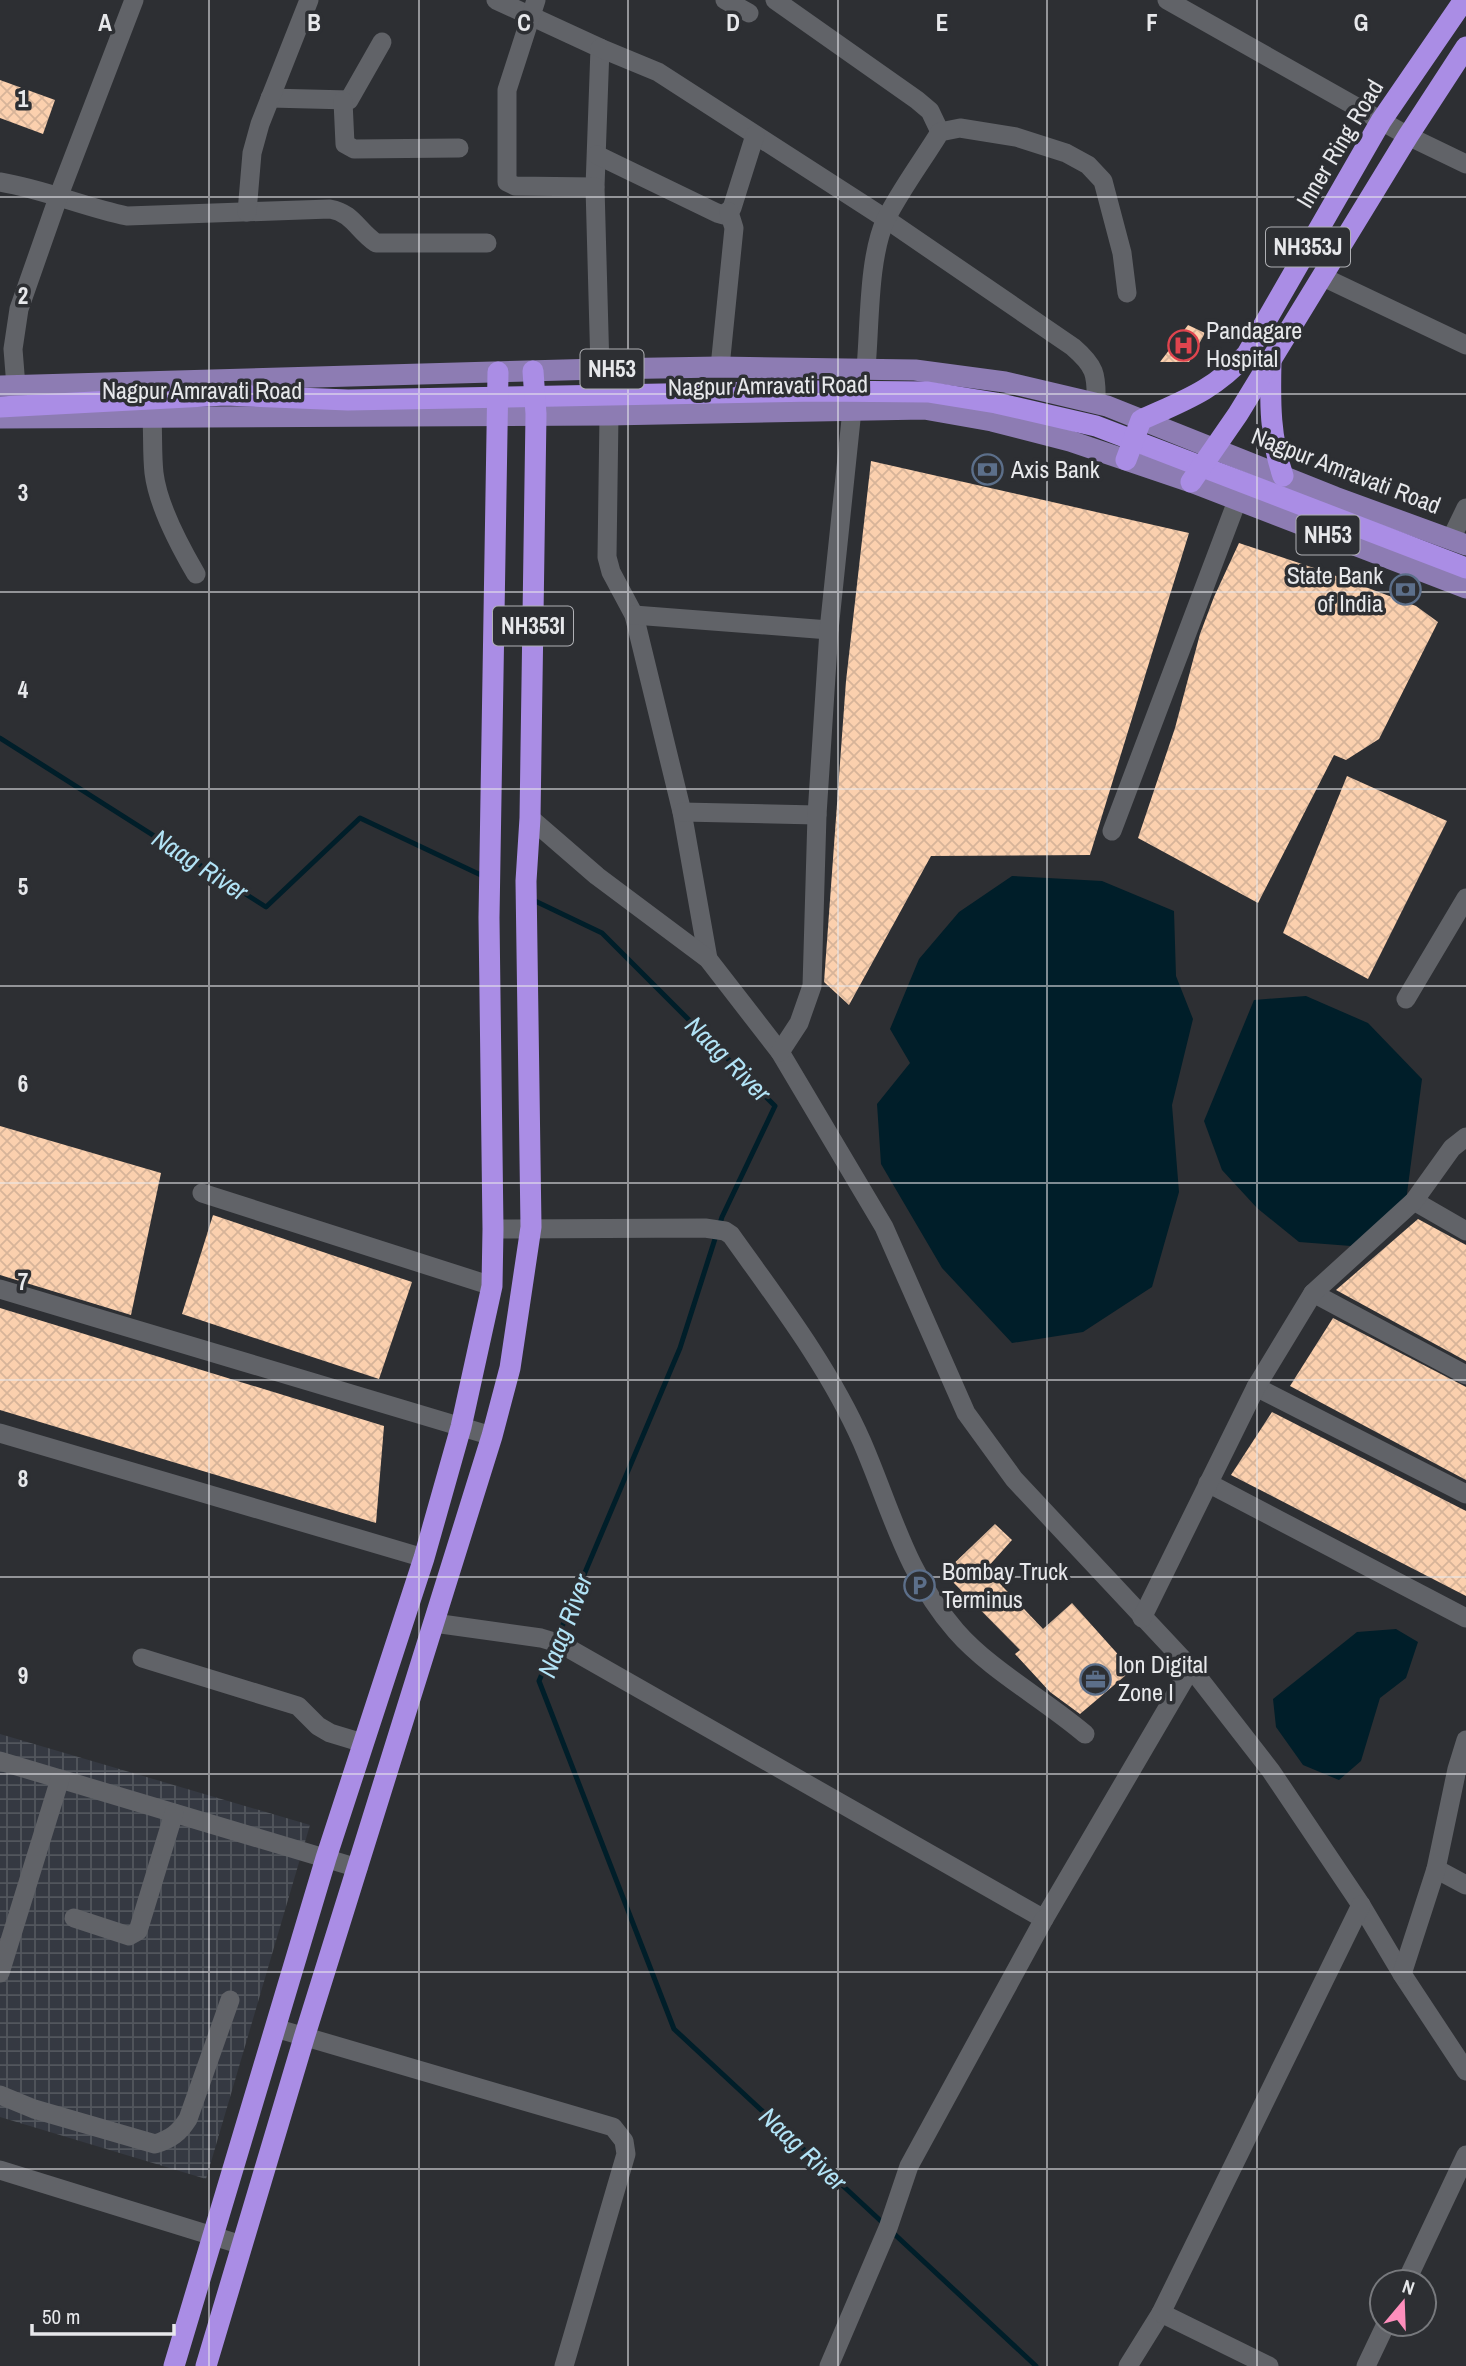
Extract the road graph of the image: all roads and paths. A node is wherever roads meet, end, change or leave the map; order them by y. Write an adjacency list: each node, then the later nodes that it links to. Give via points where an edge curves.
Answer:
1 (134, 0): 24 (street)
2 (309, 0): 13 (street)
3 (496, 0): 8 (street)
4 (724, 0): 9 (street)
5 (775, 0): 16 (street, via 917,100 930,111)
6 (1167, 0): 15 (street)
7 (1464, 0): 15 (highway, Inner Ring Road / NH353J)
8 (533, 8): 12 (street); 23 (street, via 507,90 507,182 515,186)
9 (749, 13)
10 (382, 42): 14 (street, via 353,95)
11 (1466, 47): 18 (highway, NH353J)
12 (600, 48): 17 (street, via 658,72); 20 (street)
13 (270, 98): 14 (street); 25 (street, via 252,153)
14 (343, 101): 19 (street, via 347,147)
15 (1381, 121): 18 (street); 47 (highway, Inner Ring Road / NH353J, via 1247,354 1206,390)
16 (940, 132): 27 (street); 30 (street, via 960,128 1016,137 1088,165 1103,181)
17 (755, 135): 26 (street); 27 (street)
18 (1408, 136): 21 (street); 29 (highway, NH353J)
19 (458, 148)
20 (597, 155): 23 (street); 26 (street, via 717,213)
21 (1466, 164)
22 (0, 182): 24 (street)
23 (595, 187): 35 (street)
24 (59, 195): 25 (street, via 127,215); 38 (street, via 19,309)
25 (247, 212): 28 (street, via 344,211 376,243)
26 (729, 212): 33 (street, via 734,228)
27 (886, 219): 34 (street, via 875,257); 39 (street, via 1073,347 1097,378)
28 (488, 243)
29 (1323, 277): 31 (street); 32 (highway, NH353J)
30 (1127, 293)
31 (1466, 345)
32 (1271, 360): 48 (highway, NH353J); 50 (highway, via 1270,427)
33 (720, 367): 34 (main road, Nagpur Amravati Road / NH53); 35 (main road, Nagpur Amravati Road / NH53)
34 (866, 368): 39 (main road, Nagpur Amravati Road / NH53, via 1005,382)
35 (600, 369): 36 (main road, Nagpur Amravati Road / NH53)
36 (533, 371): 37 (main road, Nagpur Amravati Road / NH53); 42 (highway, NH353I)
37 (498, 372): 38 (main road, Nagpur Amravati Road / NH53); 43 (highway, NH353I)
38 (7, 385): 45 (street)
39 (1096, 403): 47 (main road, Nagpur Amravati Road / NH53)
40 (0, 407): 55 (highway, via 225,395 348,400 928,392 1096,426)
41 (852, 411): 44 (main road, Nagpur Amravati Road / NH53); 49 (main road, Nagpur Amravati Road / NH53, via 924,410 992,421); 59 (street)
42 (536, 414): 43 (main road, Nagpur Amravati Road / NH53); 44 (main road, Nagpur Amravati Road / NH53); 62 (highway, NH353I)
43 (496, 415): 46 (main road, Nagpur Amravati Road / NH53); 72 (highway, NH353I, via 490,866)
44 (610, 415): 58 (street, via 607,557)
45 (10, 417): 46 (main road, Nagpur Amravati Road / NH53)
46 (152, 418): 56 (street, via 154,475 179,546)
47 (1141, 420): 48 (main road, Nagpur Amravati Road / NH53); 49 (highway)
48 (1213, 447): 50 (main road, Nagpur Amravati Road / NH53); 51 (highway, NH353J)
49 (1126, 460): 51 (main road, Nagpur Amravati Road / NH53)
50 (1283, 476): 54 (main road, Nagpur Amravati Road / NH53)
51 (1191, 482): 52 (main road, Nagpur Amravati Road / NH53)
52 (1237, 500): 57 (main road, Nagpur Amravati Road / NH53); 63 (street)
53 (1466, 508): 54 (street)
54 (1459, 542)
55 (1466, 568)
56 (196, 574)
57 (1466, 588)
58 (634, 615): 59 (street); 60 (street)
59 (829, 630): 61 (street)
60 (682, 812): 61 (street); 65 (street)
61 (817, 815): 67 (street, via 812,986 799,1023)
62 (530, 818): 65 (street, via 597,876); 71 (highway, NH353I, via 526,908)
63 (1112, 831)
64 (1466, 898): 66 (street)
65 (708, 959): 67 (street)
66 (1406, 999)
67 (780, 1052): 85 (street, via 884,1227 966,1413 1014,1479)
68 (1466, 1137): 70 (street, via 1452,1148)
69 (202, 1193): 74 (street)
70 (1414, 1201): 73 (street); 76 (street)
71 (531, 1227): 72 (street); 81 (highway, via 510,1368); 90 (street, via 718,1230 731,1235 837,1392 862,1441 910,1564 938,1608 985,1660)
72 (493, 1229): 74 (highway)
73 (1466, 1231)
74 (492, 1286): 79 (highway)
75 (0, 1289): 79 (street)
76 (1313, 1293): 77 (street); 78 (street)
77 (1466, 1375)
78 (1256, 1387): 82 (street); 83 (street)
79 (461, 1427): 81 (street); 84 (highway)
80 (0, 1433): 84 (street)
81 (492, 1436): 87 (highway)
82 (1208, 1483): 85 (street); 86 (street)
83 (1466, 1494)
84 (424, 1558): 92 (highway)
85 (1142, 1618): 89 (street)
86 (1466, 1618)
87 (434, 1623): 98 (highway); 103 (street, via 561,1644)
88 (142, 1658): 92 (street, via 298,1706 330,1733)
89 (1191, 1668): 101 (street, via 1271,1771); 103 (street)
90 (1085, 1734)
91 (1466, 1740): 94 (street)
92 (363, 1743): 97 (highway)
93 (0, 1761): 95 (street)
94 (1462, 1771): 99 (street)
95 (60, 1779): 96 (street); 104 (street)
96 (174, 1813): 97 (street); 102 (street, via 138,1931 129,1936)
97 (326, 1858): 98 (street); 107 (highway)
98 (358, 1868): 108 (highway)
99 (1436, 1869): 100 (street); 105 (street)
100 (1466, 1885)
101 (1361, 1905): 105 (street); 116 (street)
102 (74, 1919)
103 (1044, 1919): 121 (street, via 909,2166 888,2228)
104 (0, 1973)
105 (1402, 1974): 109 (street)
106 (230, 2000): 110 (street, via 188,2119 168,2140 155,2144)
107 (275, 2028): 108 (street); 113 (highway)
108 (304, 2038): 114 (highway); 120 (street, via 613,2127 624,2141 625,2154)
109 (1466, 2071)
110 (0, 2095)
111 (1466, 2155): 115 (street)
112 (0, 2170): 113 (street)
113 (214, 2236): 114 (street); 118 (highway)
114 (242, 2245): 119 (highway)
115 (1413, 2268)
116 (1161, 2313): 122 (street); 123 (street)
117 (1379, 2338): 124 (street)
118 (174, 2366)
119 (206, 2366)
120 (564, 2366)
121 (829, 2366)
122 (1128, 2366)
123 (1269, 2366)
124 (1366, 2366)

